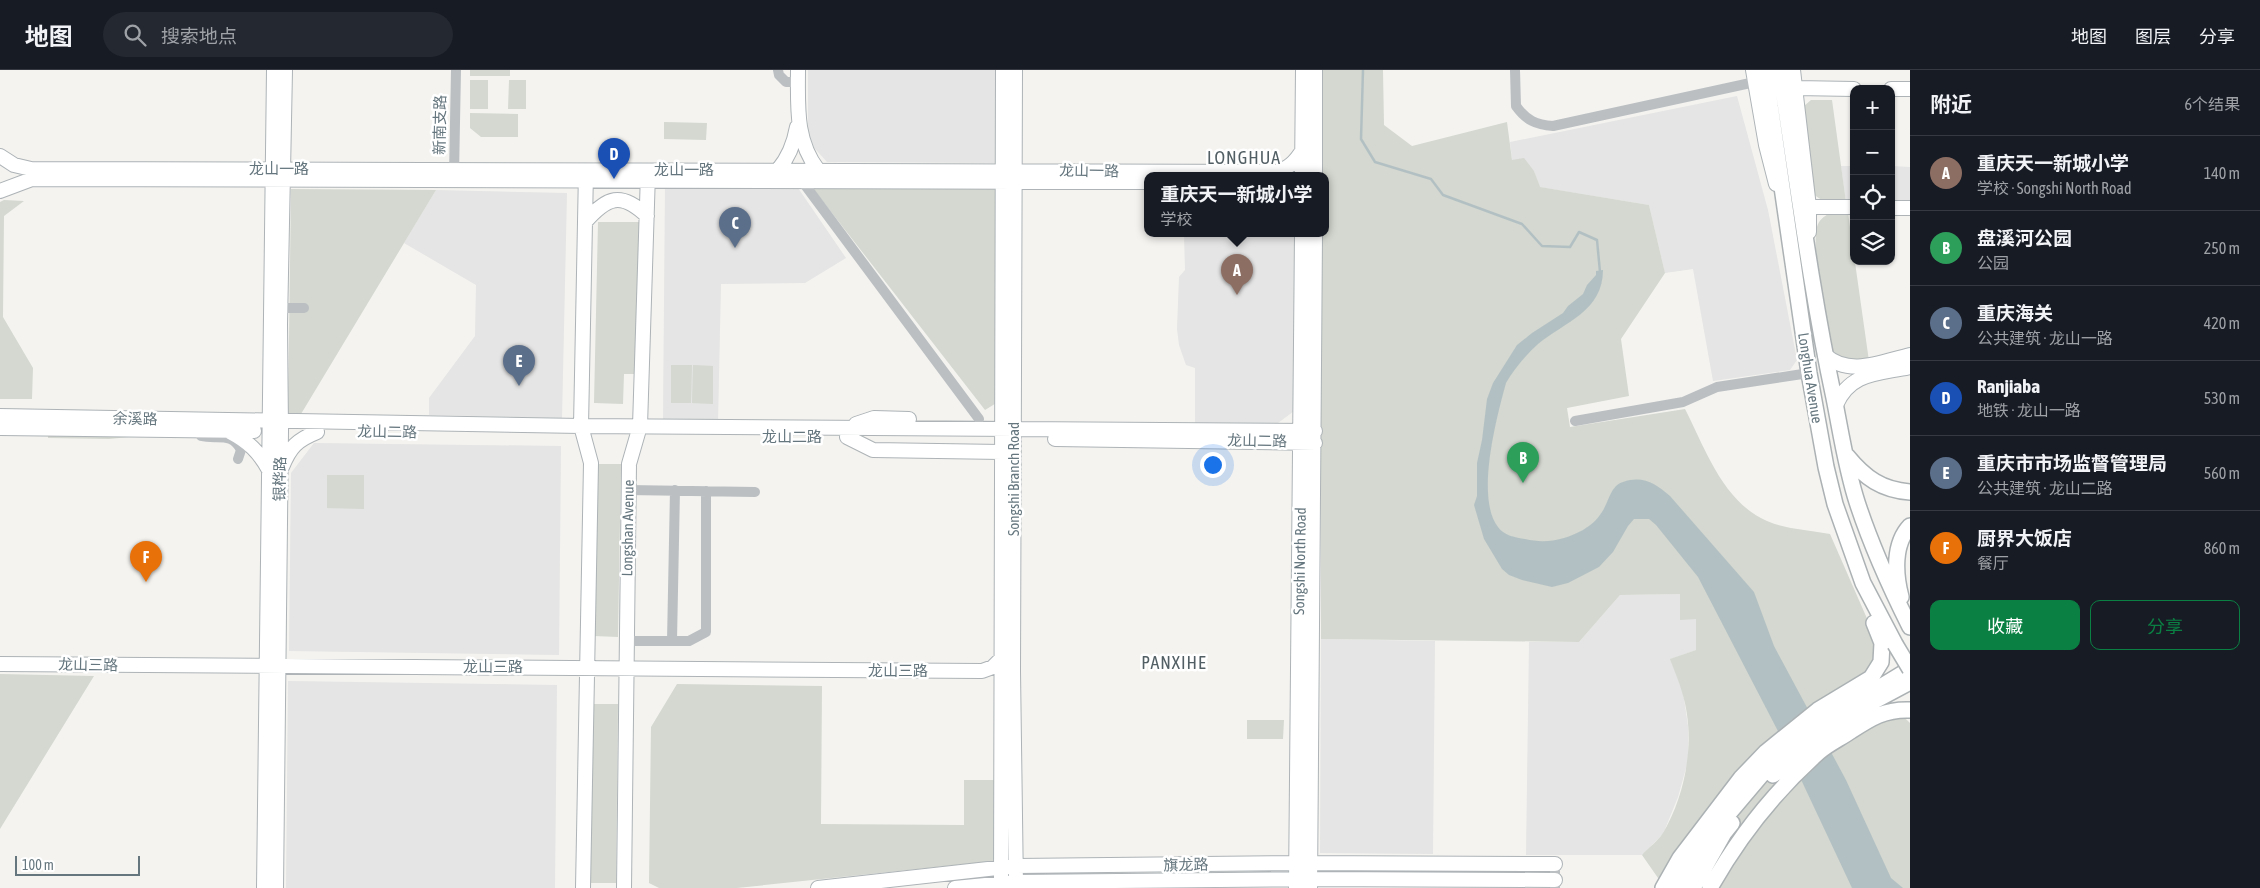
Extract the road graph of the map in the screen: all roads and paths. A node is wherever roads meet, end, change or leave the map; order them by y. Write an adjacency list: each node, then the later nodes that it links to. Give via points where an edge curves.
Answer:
1 (274, 70): 28 (main road, 银桦路)
2 (285, 70): 28 (main road, 银桦路)
3 (456, 70): 31 (street, 新南支路)
4 (778, 70): 13 (street, via 786,82)
5 (1003, 70): 30 (main road, Songshi Branch Road)
6 (1015, 70): 30 (main road, Songshi Branch Road)
7 (1303, 70): 20 (main road)
8 (1315, 70): 26 (main road)
9 (1515, 70): 14 (street, via 1516,106 1530,121 1553,126)
10 (1765, 70): 42 (main road, Longhua Avenue)
11 (1780, 70): 45 (main road, Longhua Avenue)
12 (1793, 70): 15 (main road)
13 (798, 76): 19 (main road)
14 (1754, 76): 42 (main road, via 1766,145)
15 (1796, 88): 16 (main road); 36 (main road)
16 (1850, 89)
17 (1895, 89): 18 (main road)
18 (1910, 89)
19 (798, 144): 22 (main road); 23 (main road)
20 (1302, 151): 24 (main road, 龙山一路, via 1295,162); 25 (main road)
21 (0, 156): 28 (main road, 龙山一路, via 14,166 31,169)
22 (778, 170): 23 (main road, 龙山一路); 32 (main road, 龙山一路)
23 (818, 170): 30 (main road, 龙山一路)
24 (1276, 172)
25 (1302, 172)
26 (1315, 172)
27 (1144, 173): 30 (main road, 龙山一路)
28 (277, 174): 31 (main road, 龙山一路); 35 (main road, 龙山一路, via 32,179); 46 (main road, 银桦路); 56 (main road, 银桦路)
29 (586, 175): 31 (main road, 龙山一路); 32 (main road, 龙山一路); 41 (main road)
30 (1008, 175): 33 (main road, 龙山一路); 34 (main road, 龙山一路); 64 (main road, Songshi Branch Road)
31 (454, 176)
32 (648, 176): 33 (main road, 龙山一路); 40 (main road, Longshan Avenue)
33 (802, 181): 54 (street)
34 (1144, 182)
35 (0, 191)
36 (1809, 207): 37 (main road); 45 (main road)
37 (1850, 207)
38 (1895, 208): 39 (main road)
39 (1910, 208)
40 (647, 216): 41 (main road, via 624,200 610,200); 61 (main road, Longshan Avenue)
41 (585, 222): 59 (main road)
42 (1789, 234): 51 (main road, Longhua Avenue)
43 (1302, 237): 65 (main road, Songshi North Road)
44 (1315, 237): 65 (main road, Songshi North Road)
45 (1810, 260): 48 (main road, Longhua Avenue)
46 (280, 308): 47 (street); 56 (main road, 银桦路)
47 (304, 308)
48 (1825, 355): 49 (main road, via 1834,363 1856,367); 52 (main road, Longhua Avenue)
49 (1910, 355)
50 (1910, 367): 52 (main road, via 1859,378 1849,384)
51 (1809, 373): 55 (street, via 1717,387 1683,402); 75 (main road, Longhua Avenue, via 1835,504)
52 (1836, 406): 66 (main road, Longhua Avenue)
53 (0, 416): 56 (main road, 余溪路)
54 (979, 420): 63 (main road, via 874,418); 64 (main road)
55 (1575, 421)
56 (275, 427): 59 (main road, 龙山二路); 60 (main road, 余溪路); 62 (main road, 龙山二路); 68 (main road, 银桦路)
57 (0, 428): 58 (main road, 余溪路)
58 (201, 430): 60 (main road, 余溪路); 67 (street, via 201,437 229,438 237,442 241,450)
59 (583, 430): 61 (main road, 龙山二路); 62 (main road, 龙山二路); 82 (main road, via 591,463)
60 (227, 431): 68 (main road, via 245,440)
61 (639, 431): 63 (main road, 龙山二路); 69 (main road, Longshan Avenue, via 629,464)
62 (317, 432): 68 (main road, via 300,439)
63 (847, 432): 64 (main road, 龙山二路); 64 (main road, via 873,450)
64 (1006, 434): 65 (main road, 龙山二路); 79 (main road, Songshi Branch Road); 93 (main road, Songshi Branch Road)
65 (1308, 436): 91 (main road, Songshi North Road)
66 (1844, 454): 73 (main road, via 1873,482 1894,491); 76 (main road, Longhua Avenue, via 1871,539)
67 (238, 459)
68 (275, 470): 81 (main road, 银桦路)
69 (628, 490): 70 (street); 77 (main road, Longshan Avenue)
70 (675, 490): 71 (street); 78 (street)
71 (706, 491): 72 (street); 78 (street, via 706,632 689,641)
72 (755, 492)
73 (1910, 492)
74 (1910, 526): 76 (main road, via 1903,534 1897,554 1898,585)
75 (1863, 583): 84 (main road, Longhua Avenue, bridge); 88 (main road, via 1882,643 1881,662)
76 (1910, 627)
77 (626, 641): 78 (street); 83 (main road, Longshan Avenue)
78 (672, 641)
79 (1001, 659): 85 (main road); 87 (main road, Songshi Branch Road)
80 (1, 665): 81 (main road, 龙山三路)
81 (272, 666): 82 (main road, 龙山三路); 100 (main road, 银桦路); 101 (main road, 银桦路)
82 (585, 668): 83 (main road, 龙山三路); 102 (main road)
83 (626, 668): 85 (main road, 龙山三路); 103 (main road, Longshan Avenue)
84 (1910, 669): 88 (main road)
85 (982, 671): 87 (main road)
86 (1910, 682): 88 (main road)
87 (1001, 685): 94 (main road, Songshi Branch Road)
88 (1863, 696): 90 (main road, via 1779,769); 90 (main road, via 1818,710 1766,752)
89 (1910, 710): 109 (main road, via 1894,709 1882,713 1820,751 1772,799)
90 (1751, 784): 106 (main road, via 1680,858); 107 (main road, via 1708,837); 108 (main road)
91 (1303, 863): 92 (main road, 旗龙路); 93 (main road, 旗龙路); 95 (main road, Songshi North Road); 96 (main road, Songshi North Road)
92 (1555, 864): 97 (street)
93 (1015, 866): 94 (main road, 旗龙路); 99 (main road, Songshi Branch Road)
94 (1001, 867): 98 (main road, Songshi Branch Road); 104 (main road, 旗龙路)
95 (1296, 884): 96 (main road); 99 (main road)
96 (1310, 884): 97 (main road)
97 (1555, 884)
98 (1001, 885): 99 (main road); 105 (main road)
99 (1016, 885)
100 (264, 888)
101 (276, 888)
102 (583, 888)
103 (624, 888)
104 (818, 888)
105 (955, 888)
106 (1663, 888)
107 (1678, 888)
108 (1692, 888)
109 (1710, 888)

